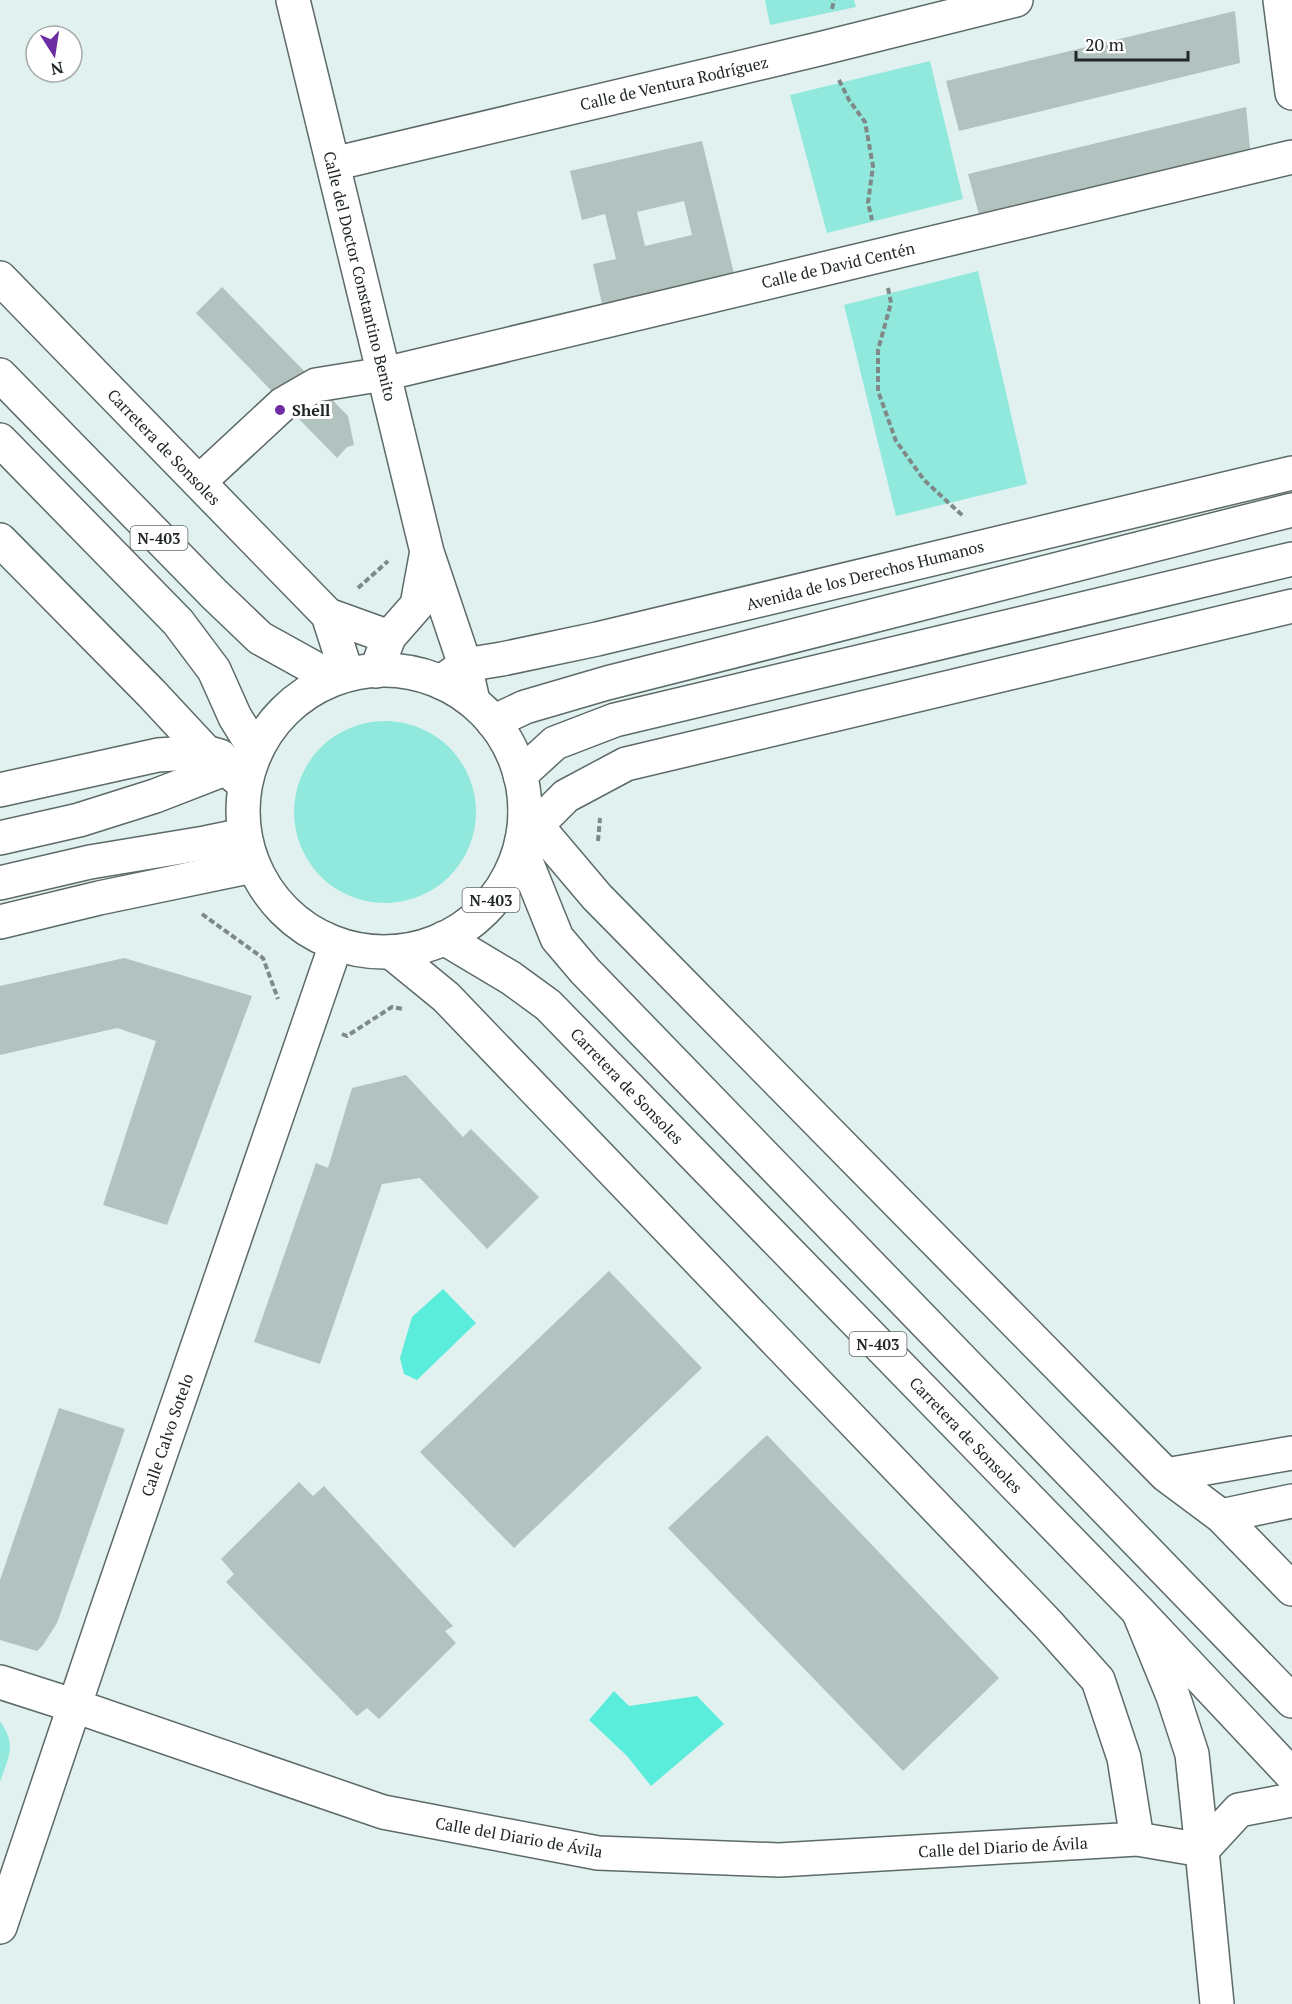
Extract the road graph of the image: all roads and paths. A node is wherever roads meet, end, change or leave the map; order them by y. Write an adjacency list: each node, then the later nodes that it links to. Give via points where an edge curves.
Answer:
1 (293, 0): 6 (main road, Calle del Doctor Constantino Benito)
2 (1016, 0): 6 (main road, Calle de Ventura Rodríguez)
3 (1281, 0): 4 (main road)
4 (1292, 93)
5 (1292, 157): 8 (main road, Calle de David Centén)
6 (333, 164): 8 (main road, Calle del Doctor Constantino Benito)
7 (0, 278): 12 (main road, Carretera de Sonsoles)
8 (384, 374): 12 (main road, Calle de David Centén, via 316,385 283,404); 15 (main road, Calle del Doctor Constantino Benito)
9 (0, 375): 21 (main road, N-403, via 260,638)
10 (0, 440): 25 (main road, N-403, via 178,622 214,670 235,717)
11 (1292, 473): 20 (main road, Avenida de los Derechos Humanos)
12 (198, 482): 18 (main road, Carretera de Sonsoles)
13 (1292, 510): 23 (main road, via 525,707)
14 (0, 540): 22 (main road)
15 (427, 552): 19 (main road, Calle del Doctor Constantino Benito, via 417,605); 20 (main road, Calle del Doctor Constantino Benito)
16 (1292, 559): 26 (main road, via 615,720 555,743)
17 (1292, 606): 29 (main road, via 626,764)
18 (328, 615): 19 (main road, Carretera de Sonsoles); 21 (main road, Carretera de Sonsoles)
19 (389, 637): 21 (main road, Calle del Doctor Constantino Benito)
20 (453, 673): 21 (main road, N-403, via 402,671); 23 (main road, N-403)
21 (352, 675): 25 (main road, N-403, via 302,696)
22 (151, 693): 24 (main road); 25 (main road)
23 (483, 712): 26 (main road, N-403, via 509,743)
24 (159, 755): 25 (main road); 27 (main road); 28 (main road)
25 (238, 762): 28 (main road); 31 (main road, N-403)
26 (520, 775): 30 (main road, N-403)
27 (0, 790)
28 (154, 796): 32 (main road, via 80,820)
29 (566, 796): 30 (main road); 33 (main road)
30 (526, 831): 33 (main road); 37 (main road, N-403, via 506,883 479,915); 47 (main road, N-403, via 557,938 585,971)
31 (244, 835): 34 (main road, N-403); 35 (main road, via 90,862)
32 (0, 838)
33 (562, 854): 41 (main road, via 597,897)
34 (253, 866): 36 (main road); 38 (main road, N-403, via 273,899 294,919)
35 (0, 883)
36 (0, 922)
37 (444, 938): 39 (main road, N-403); 45 (main road, Carretera de Sonsoles / N-403, via 548,1005)
38 (336, 944): 39 (main road, N-403); 48 (main road, Calle Calvo Sotelo)
39 (391, 952): 51 (main road, via 446,997 1098,1680 1124,1758)
40 (1292, 1453): 41 (main road)
41 (1166, 1475): 43 (main road)
42 (1292, 1501): 43 (main road)
43 (1221, 1516): 44 (main road)
44 (1292, 1589)
45 (1138, 1611): 49 (main road, Carretera de Sonsoles / N-403); 52 (main road, via 1192,1754)
46 (0, 1682): 48 (main road, Calle del Diario de Ávila)
47 (1292, 1701)
48 (75, 1706): 51 (main road, Calle del Diario de Ávila, via 382,1812 598,1853 779,1860); 53 (main road, Calle Calvo Sotelo)
49 (1292, 1775)
50 (1292, 1800): 52 (main road, via 1239,1810)
51 (1137, 1839): 52 (main road, Calle del Diario de Ávila)
52 (1202, 1850): 54 (main road)
53 (0, 1927)
54 (1217, 2004)

